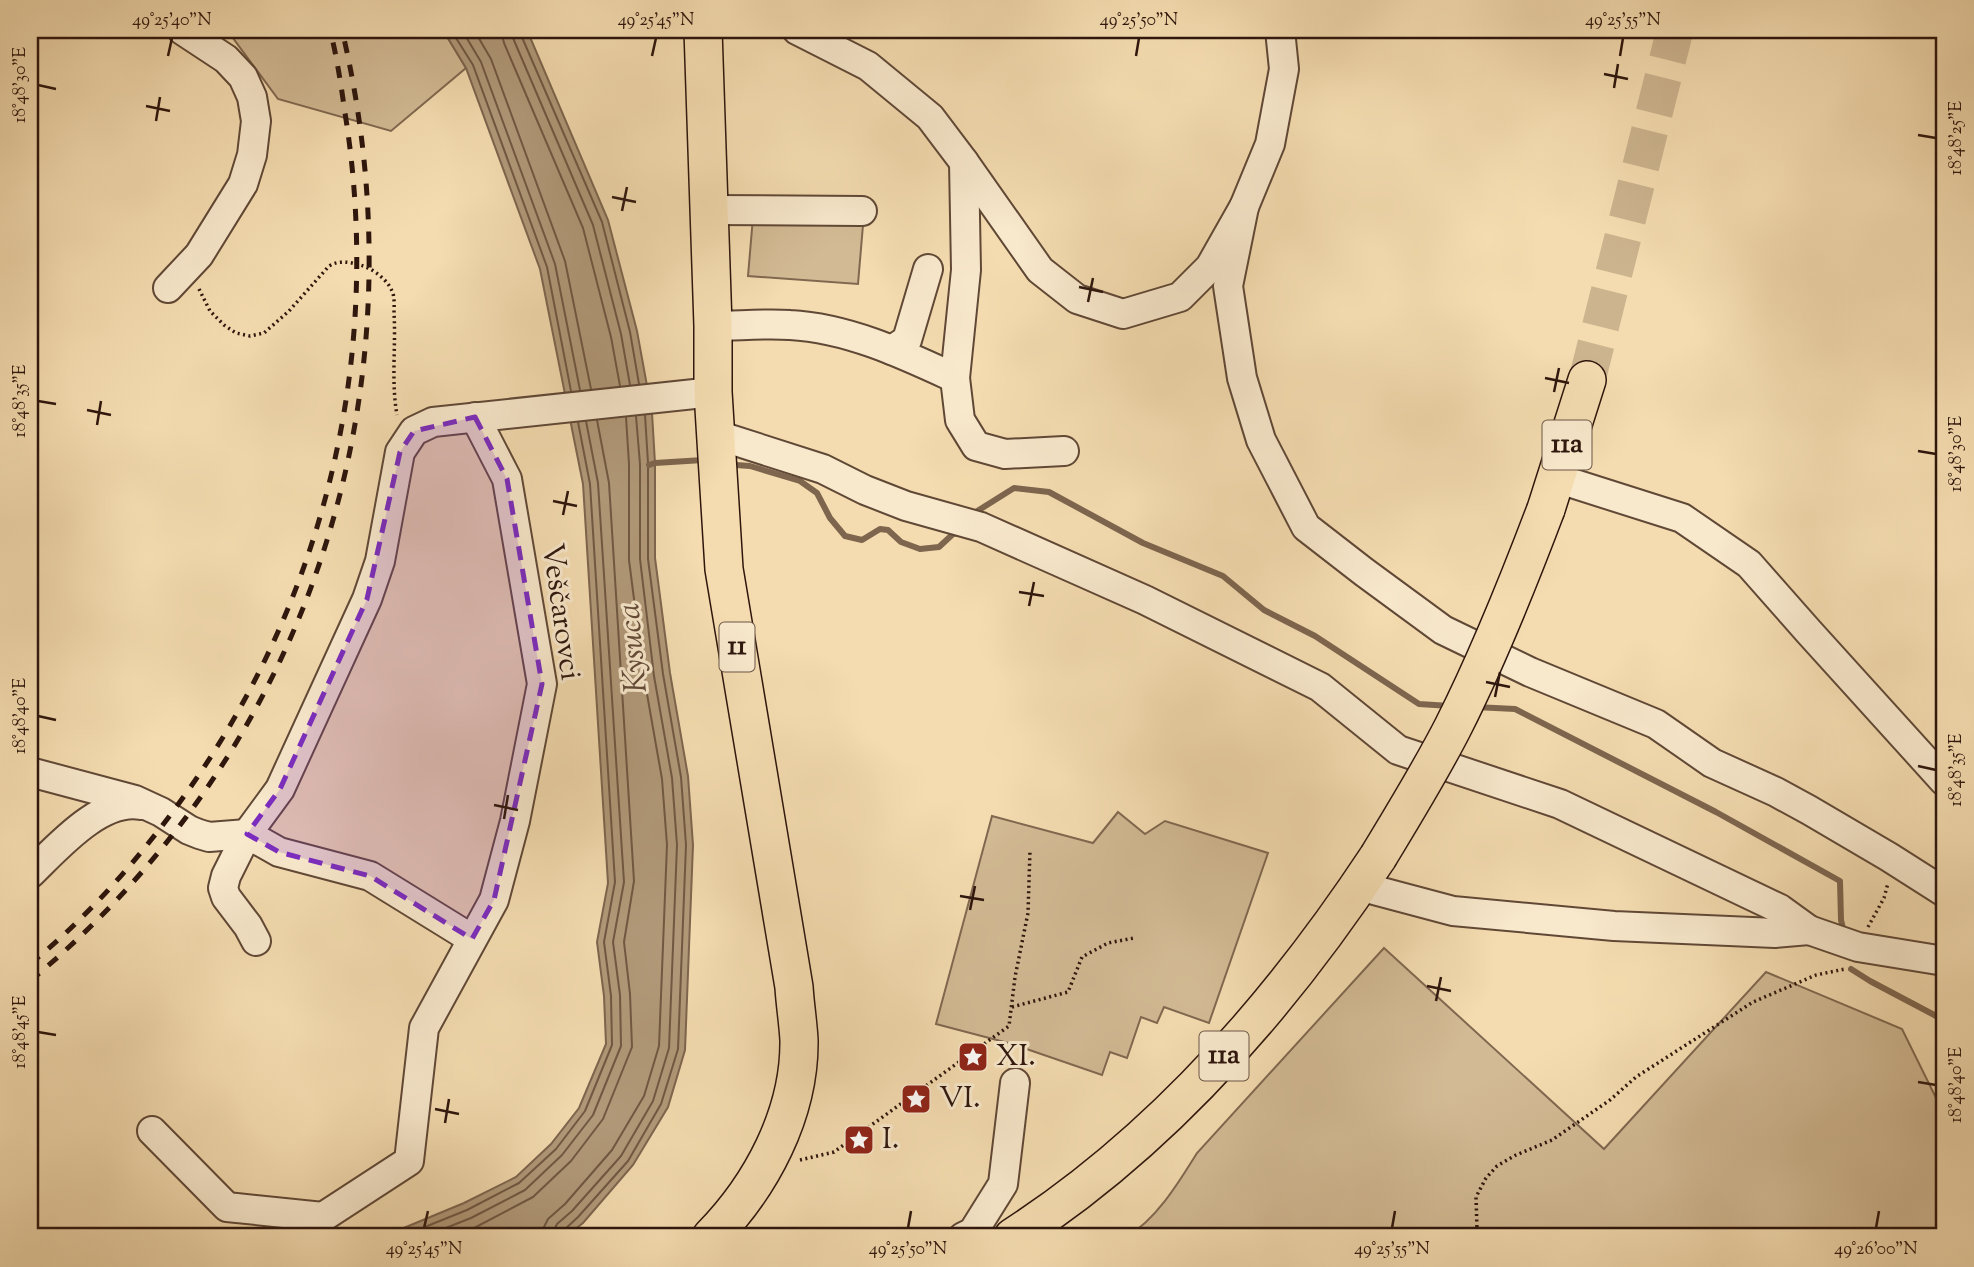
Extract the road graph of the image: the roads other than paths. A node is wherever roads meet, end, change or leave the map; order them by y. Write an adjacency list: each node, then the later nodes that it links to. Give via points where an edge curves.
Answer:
1 (182, 30): 10 (street, via 226,59 243,77 256,121 243,184 195,259)
2 (703, 30): 7 (main road, 11)
3 (797, 30): 5 (street, via 868,66 930,117)
4 (1280, 30): 6 (street, via 1284,69 1270,144)
5 (964, 162): 6 (street, via 1040,270 1077,299 1123,314 1180,297 1210,267); 13 (street, via 966,270)
6 (1244, 207): 26 (street, via 1228,286 1241,378 1261,440 1306,527 1443,630 1656,724 1712,762 1776,792)
7 (709, 210): 8 (street); 11 (main road, 11)
8 (862, 211)
9 (928, 269): 12 (street, via 907,340)
10 (168, 288)
11 (713, 326): 12 (street, via 790,324 840,333); 15 (main road, 11)
12 (892, 350): 13 (street)
13 (955, 378): 18 (street, via 960,419 976,446 1004,454)
14 (1587, 380): 19 (main road, 11a)
15 (713, 392): 16 (street); 17 (main road, 11)
16 (475, 417): 23 (street, via 433,422 414,431 400,452 380,561 367,599 279,789); 28 (street, Veščarovci, via 507,479 542,684 494,900)
17 (717, 435): 27 (street, via 823,469 906,506 981,527 1145,600 1320,687 1398,750 1560,804 1780,909); 34 (main road, 11, via 724,569 792,973 799,1041 787,1114 774,1148 755,1182)
18 (1064, 451)
19 (1551, 494): 21 (street, via 1682,518 1749,564); 24 (main road, 11a, bridge, via 1469,694 1418,792)
20 (30, 772): 22 (street, via 127,797)
21 (1944, 781)
22 (150, 808): 23 (street, via 209,837); 25 (street, via 126,804 106,811)
23 (247, 835): 28 (street, via 279,852 370,876); 29 (street, via 223,888)
24 (1368, 872): 27 (street, via 1453,911 1614,926 1774,933); 33 (main road, 11a, via 1238,1042 1141,1139)
25 (30, 874)
26 (1944, 892)
27 (1809, 930): 30 (street, via 1854,957)
28 (472, 939): 32 (street, Veščarovci, via 424,1028 409,1161 323,1217 227,1207)
29 (256, 941)
30 (1944, 961)
31 (1015, 1083): 35 (street, via 1003,1184 973,1232)
32 (152, 1131)
33 (1024, 1230)
34 (711, 1237)
35 (963, 1237)

